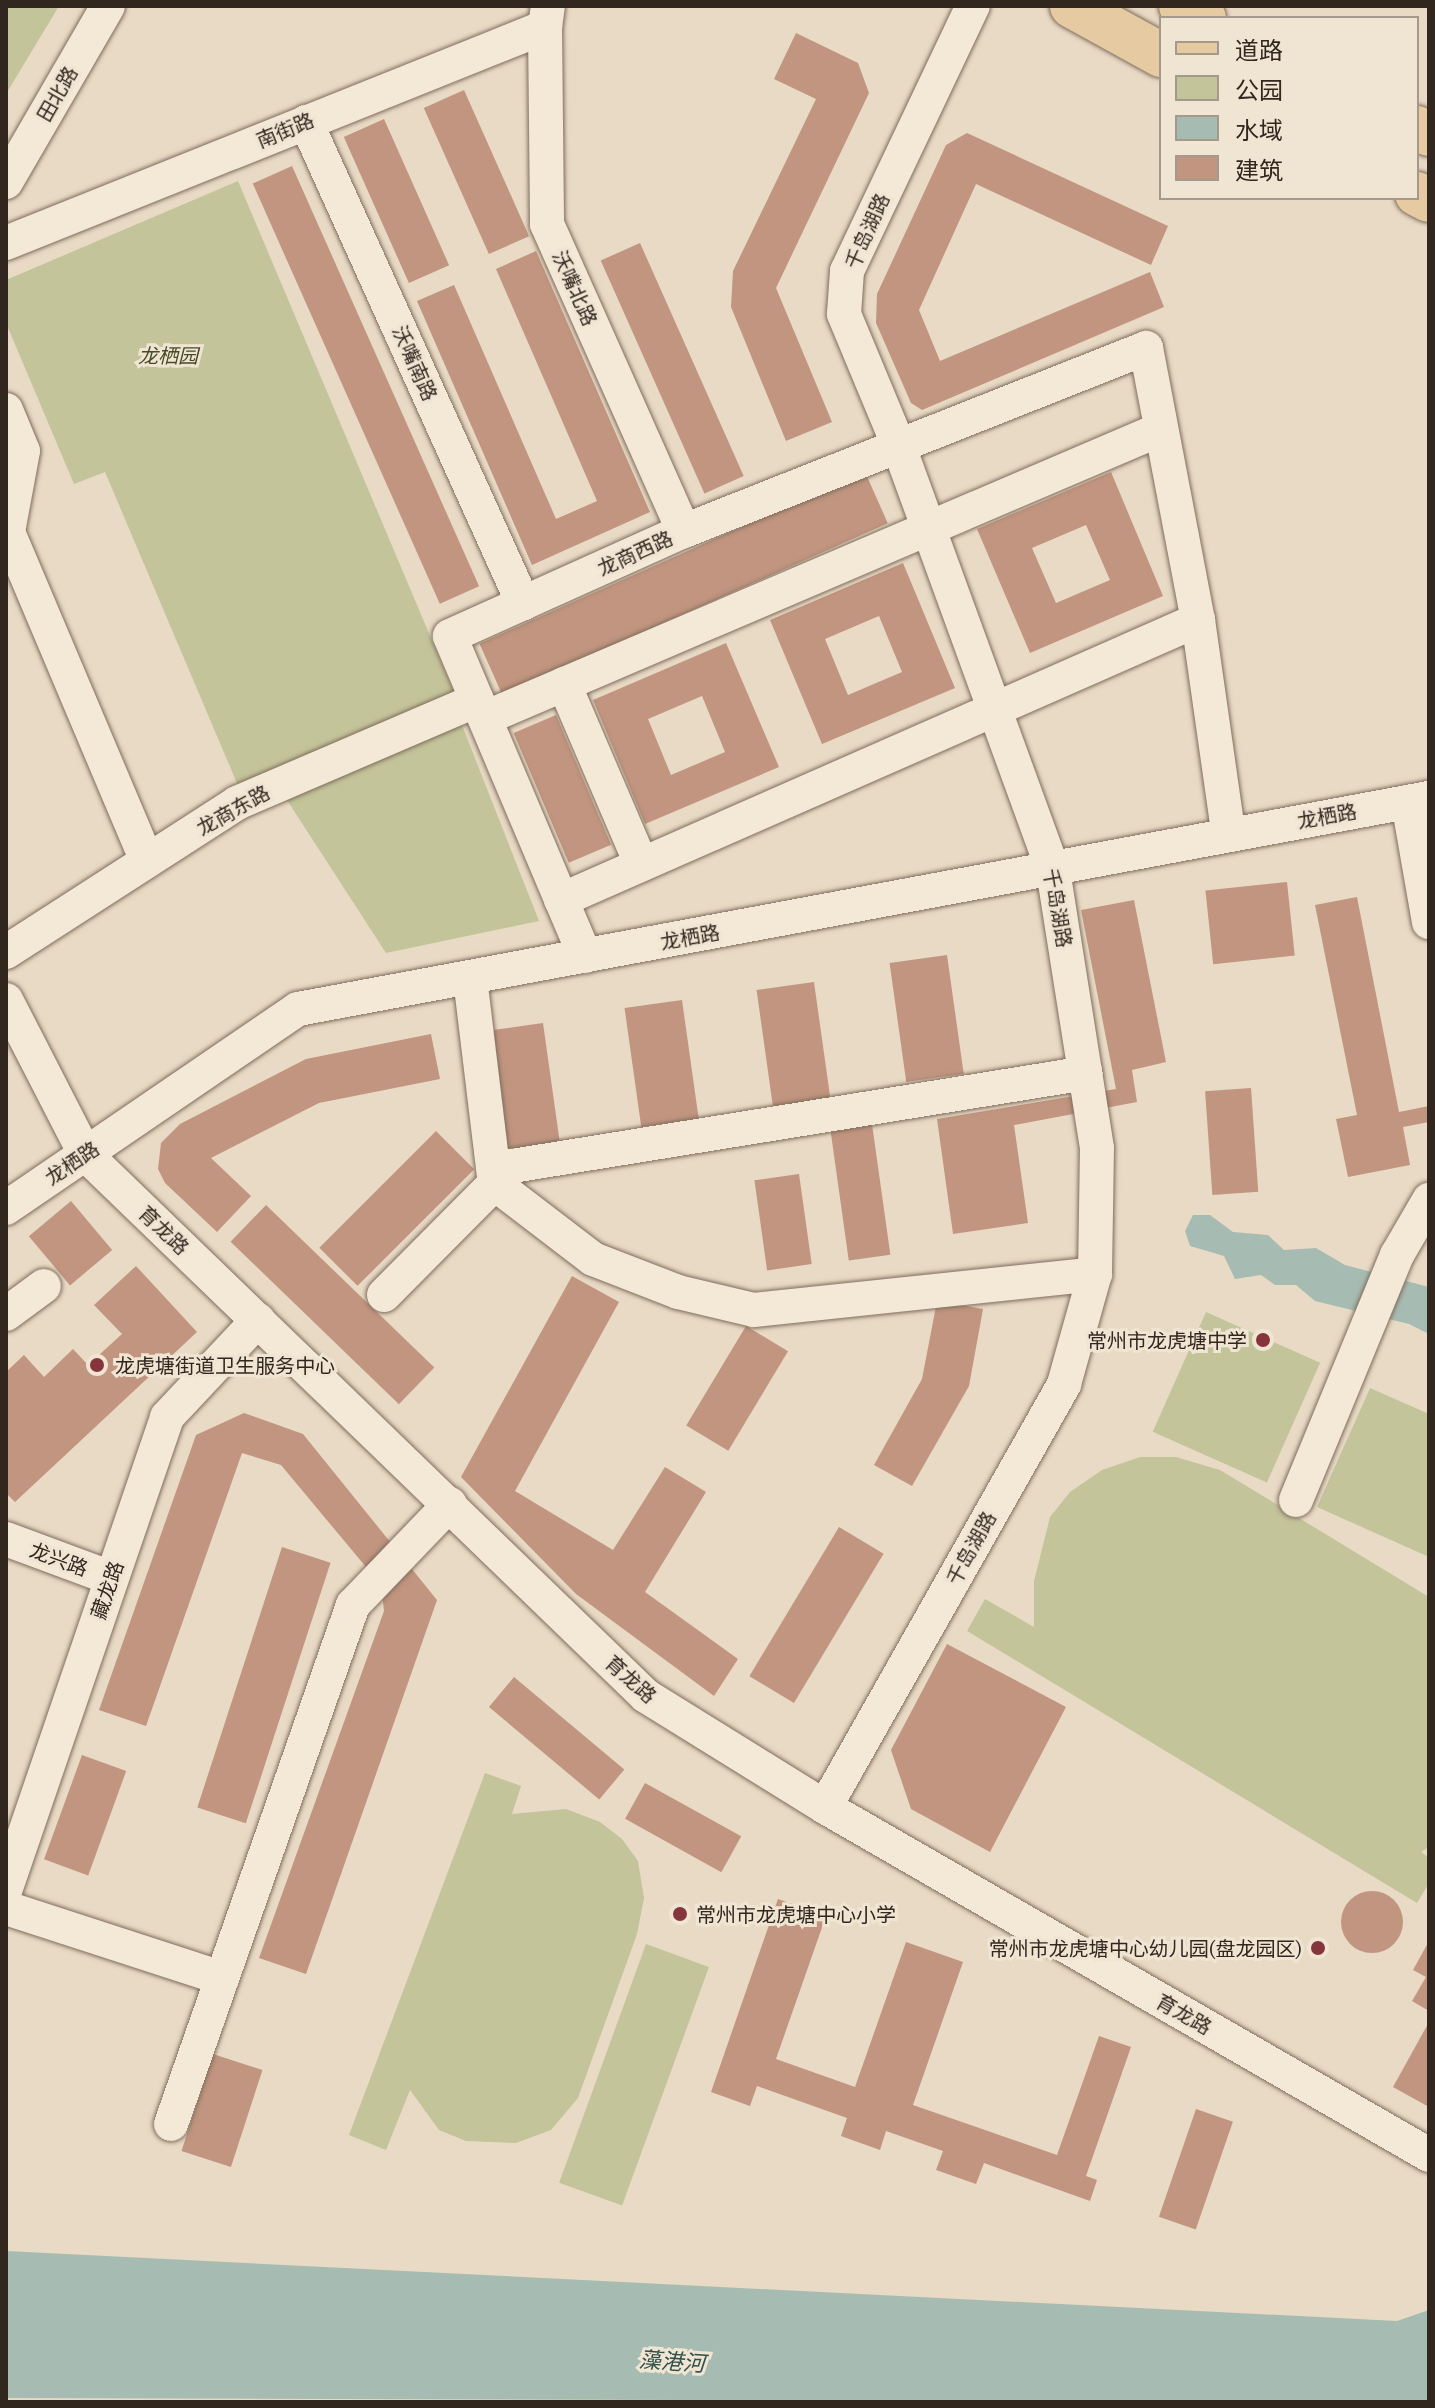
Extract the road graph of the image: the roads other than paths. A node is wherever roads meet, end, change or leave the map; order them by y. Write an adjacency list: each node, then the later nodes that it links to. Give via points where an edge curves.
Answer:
1 (108, 6): 9 (street, 田北路)
2 (973, 6): 13 (street, 千岛湖路, via 847,271 844,314)
3 (1072, 6): 7 (main road)
4 (1181, 6): 5 (main road)
5 (1200, 16)
6 (546, 17): 8 (street, 南街路); 15 (street, 沃嘴北路, via 547,224)
7 (1159, 54)
8 (306, 122): 10 (street, 南街路); 16 (street, 沃嘴南路)
9 (6, 182)
10 (6, 243)
11 (6, 410): 23 (street, via 23,451 8,532)
12 (1161, 429): 13 (street, 龙商西路, via 1146,348); 14 (street, 龙商东路); 17 (street)
13 (898, 444): 14 (street, 千岛湖路); 15 (street, 龙商西路)
14 (928, 526): 18 (street, 龙商东路); 19 (street, 千岛湖路)
15 (684, 531): 16 (street, 龙商西路)
16 (523, 603): 20 (street, 龙商西路, via 450,636)
17 (1198, 620): 19 (street); 22 (street)
18 (564, 684): 20 (street, 龙商东路); 24 (street)
19 (994, 706): 24 (street); 25 (street, 千岛湖路)
20 (481, 709): 23 (street, 龙商东路, via 237,803); 26 (street, 龙商西路)
21 (1419, 800): 22 (street, 龙栖路); 27 (street)
22 (1228, 832): 25 (street, 龙栖路)
23 (147, 861): 28 (street, 龙商东路)
24 (641, 864): 26 (street)
25 (1053, 870): 29 (street, 龙栖路); 32 (street, 千岛湖路)
26 (561, 900): 29 (street, 龙商西路)
27 (1429, 922)
28 (6, 952)
29 (585, 956): 30 (street, 龙栖路)
30 (470, 978): 33 (street, 龙栖路, via 298,1009); 34 (street)
31 (6, 1000): 33 (street, 育龙路)
32 (1086, 1073): 34 (street, via 512,1166); 37 (street, 千岛湖路, via 1097,1148)
33 (85, 1154): 36 (street, 龙栖路); 41 (street, 育龙路)
34 (495, 1184): 37 (street, via 593,1259 678,1292 754,1310); 39 (street)
35 (1429, 1200): 42 (street, via 1397,1255)
36 (6, 1208)
37 (1095, 1274): 46 (street, 千岛湖路, via 1064,1384)
38 (44, 1286): 40 (street)
39 (384, 1295)
40 (6, 1314)
41 (258, 1320): 43 (street, 育龙路); 45 (street, 藏龙路, via 167,1417)
42 (1296, 1500)
43 (450, 1504): 46 (street, 育龙路, via 646,1696); 49 (street, via 353,1605)
44 (6, 1539): 45 (street, 龙兴路)
45 (111, 1578): 47 (street, 藏龙路)
46 (825, 1807): 51 (street, 育龙路)
47 (6, 1888)
48 (6, 1908): 49 (street)
49 (222, 1978): 50 (street)
50 (171, 2124)
51 (1429, 2155)

